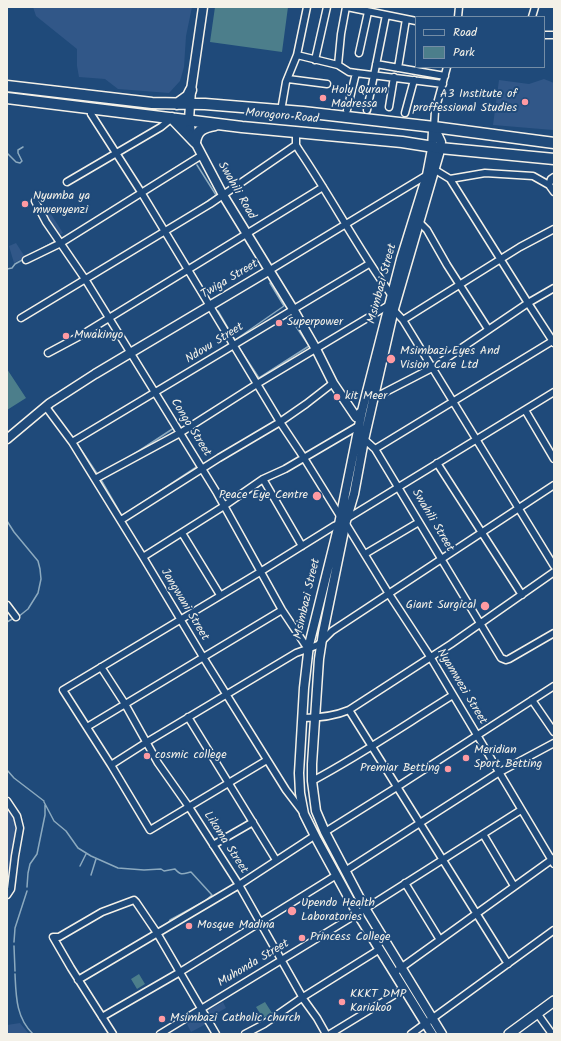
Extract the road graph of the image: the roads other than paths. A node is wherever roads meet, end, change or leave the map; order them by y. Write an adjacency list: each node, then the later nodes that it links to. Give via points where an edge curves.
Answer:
1 (203, 7): 27 (street, Swahili Road)
2 (307, 7): 11 (street)
3 (327, 7): 12 (street)
4 (346, 7): 5 (street); 14 (street)
5 (358, 8): 6 (street)
6 (368, 12): 7 (street); 10 (street)
7 (386, 15): 8 (street); 13 (street)
8 (406, 20): 9 (street); 15 (street)
9 (415, 21)
10 (359, 53)
11 (297, 56): 12 (street); 22 (street)
12 (315, 60): 14 (street)
13 (376, 64): 15 (street); 19 (street)
14 (338, 65): 18 (street)
15 (398, 68): 17 (street)
16 (447, 68): 20 (street)
17 (417, 69): 20 (street)
18 (356, 73): 19 (street); 34 (street)
19 (375, 75): 21 (street); 35 (street)
20 (445, 76): 25 (street)
21 (394, 77): 23 (street); 33 (street)
22 (288, 79): 24 (street); 32 (street)
23 (414, 80): 25 (street); 36 (street)
24 (327, 84)
25 (443, 84): 41 (street, via 435,111)
26 (7, 86): 29 (highway, Morogoro Road)
27 (191, 90): 29 (highway, via 188,96); 30 (street, Swahili Road); 31 (highway)
28 (7, 98): 38 (highway, Morogoro Road)
29 (177, 104): 30 (highway, Morogoro Road)
30 (190, 104): 31 (highway, Morogoro Road); 39 (street, Swahili Road)
31 (205, 104): 41 (highway, Morogoro Road)
32 (282, 105)
33 (389, 107)
34 (348, 110)
35 (367, 110)
36 (405, 113)
37 (91, 114): 47 (street, Nyamwezi Street)
38 (172, 118): 39 (highway, Morogoro Road); 43 (highway); 47 (street, via 160,128)
39 (189, 120): 40 (highway, Morogoro Road); 43 (street, Swahili Road)
40 (219, 124): 42 (highway, Morogoro Road); 43 (highway, via 198,132)
41 (434, 127): 44 (highway, Morogoro Road); 46 (street, via 441,142)
42 (296, 132): 45 (street); 46 (highway, Morogoro Road, via 402,142)
43 (195, 142): 48 (street, Swahili Road)
44 (554, 143)
45 (296, 145): 55 (street); 58 (street)
46 (436, 148): 49 (highway, Morogoro Road); 50 (street, Msimbazi Street)
47 (116, 153): 53 (street); 56 (street, Nyamwezi Street)
48 (202, 155): 56 (street); 58 (street, Swahili Road)
49 (554, 159)
50 (430, 171): 52 (street); 60 (street, Msimbazi Street); 61 (street, Twiga Street)
51 (554, 177): 54 (street)
52 (450, 179): 54 (street, via 484,173 533,176); 66 (street)
53 (67, 182)
54 (549, 184): 57 (street)
55 (323, 188): 61 (street); 64 (street)
56 (141, 192): 63 (street, Nyamwezi Street); 65 (street)
57 (554, 192)
58 (223, 195): 63 (street); 64 (street, Swahili Road)
59 (35, 201): 65 (street, Congo Street)
60 (417, 220): 72 (street, via 427,230); 74 (street, Msimbazi Street)
61 (347, 225): 68 (street); 70 (street, Twiga Street)
62 (554, 229): 66 (street)
63 (164, 233): 69 (street, Nyamwezi Street); 71 (street)
64 (247, 233): 69 (street); 70 (street, Swahili Road)
65 (61, 243): 67 (street); 71 (street, Congo Street)
66 (501, 259): 72 (street); 75 (street)
67 (26, 260)
68 (369, 264): 74 (street); 78 (street, Ndovu Street)
69 (187, 269): 76 (street, Nyamwezi Street); 80 (street)
70 (270, 270): 76 (street, Twiga Street); 78 (street)
71 (85, 279): 79 (street); 80 (street, Congo Street)
72 (460, 285): 81 (street); 82 (street)
73 (554, 288): 75 (street)
74 (395, 296): 77 (street, Msimbazi Street)
75 (528, 303): 82 (street); 83 (street)
76 (210, 307): 84 (street, Nyamwezi Street); 87 (street, Twiga Street)
77 (392, 307): 81 (street); 85 (street); 93 (street, Msimbazi Street); 97 (street, Msimbazi Street)
78 (293, 309): 84 (street, Ndovu Street); 85 (street)
79 (21, 318)
80 (108, 318): 86 (street); 87 (street, Congo Street)
81 (403, 320): 88 (street)
82 (488, 329): 88 (street)
83 (554, 341): 94 (street)
84 (233, 345): 90 (street, Nyamwezi Street); 92 (street, Ndovu Street)
85 (316, 349): 89 (street); 90 (street)
86 (48, 353)
87 (131, 353): 92 (street, Congo Street); 95 (street, Twiga Street)
88 (432, 368): 93 (street); 94 (street)
89 (333, 383): 97 (street, via 356,417); 98 (street)
90 (257, 384): 98 (street, Nyamwezi Street); 100 (street)
91 (554, 392): 96 (street)
92 (156, 393): 100 (street, Congo Street); 104 (street, Ndovu Street)
93 (374, 398): 99 (street, Msimbazi Street)
94 (453, 401): 103 (street); 105 (street)
95 (46, 407): 101 (street, Twiga Street); 104 (street, Jangwani Street)
96 (524, 410): 103 (street); 107 (street)
97 (362, 411): 99 (street, Msimbazi Street)
98 (280, 422): 106 (street, Nyamwezi Street); 109 (street)
99 (364, 426): 102 (street, Msimbazi Street); 106 (street)
100 (180, 433): 109 (street, Congo Street); 110 (street)
101 (7, 439)
102 (360, 439): 105 (street, Swahili Street); 117 (street, Msimbazi Street)
103 (476, 439): 108 (street); 115 (street)
104 (72, 442): 110 (street, Jangwani Street)
105 (375, 449): 113 (street, Swahili Street)
106 (304, 458): 111 (street); 117 (street, Nyamwezi Street)
107 (554, 459)
108 (437, 463): 113 (street); 120 (street)
109 (202, 469): 114 (street, Congo Street); 116 (street)
110 (95, 479): 116 (street, Jangwani Street)
111 (263, 479): 114 (street); 121 (street)
112 (554, 485): 115 (street)
113 (398, 488): 117 (street); 118 (street, Swahili Street)
114 (224, 506): 119 (street); 126 (street, Congo Street)
115 (518, 508): 120 (street); 125 (street)
116 (121, 520): 123 (street, Jangwani Street)
117 (343, 521): 121 (street); 122 (street, Nyamwezi Street); 137 (street, Msimbazi Street); 138 (street, Msimbazi Street)
118 (419, 522): 122 (street); 124 (street, Swahili Street)
119 (182, 533): 123 (street); 130 (street)
120 (482, 533): 124 (street); 129 (street)
121 (302, 546): 126 (street)
122 (365, 554): 128 (street, Nyamwezi Street)
123 (143, 557): 134 (street, Jangwani Street)
124 (442, 559): 128 (street); 135 (street, Swahili Street)
125 (554, 566)
126 (260, 572): 130 (street); 132 (street, Congo Street)
127 (554, 572): 129 (street)
128 (389, 594): 137 (street, via 332,631); 140 (street, Nyamwezi Street)
129 (522, 594): 135 (street)
130 (220, 595): 134 (street)
131 (7, 604): 133 (street)
132 (282, 610): 138 (street, Congo Street, via 301,640); 139 (street)
133 (16, 617)
134 (179, 620): 139 (street, Jangwani Street); 141 (street)
135 (481, 623): 136 (street, Swahili Street, via 501,658 506,660); 140 (street)
136 (554, 633)
137 (322, 641): 138 (street, via 318,645); 150 (street, Msimbazi Street)
138 (309, 646): 144 (street); 149 (street, Msimbazi Street)
139 (203, 657): 144 (street, Jangwani Street); 146 (street)
140 (431, 658): 143 (street, Nyamwezi Street); 147 (street)
141 (101, 667): 146 (street, Likoma Street); 151 (street, via 63,690)
142 (554, 686): 145 (street)
143 (452, 694): 153 (street, Nyamwezi Street); 156 (street)
144 (226, 695): 148 (street); 157 (street, Jangwani Street)
145 (532, 700): 152 (street); 153 (street)
146 (125, 704): 151 (street); 154 (street, Likoma Street)
147 (349, 710): 150 (street); 156 (street)
148 (188, 717): 154 (street); 161 (street)
149 (302, 718): 150 (street); 166 (street, Msimbazi Street, via 299,773)
150 (315, 718): 160 (street, Msimbazi Street)
151 (87, 727): 158 (street)
152 (554, 732)
153 (477, 736): 159 (street, Nyamwezi Street); 162 (street)
154 (147, 742): 158 (street); 164 (street, Likoma Street, via 158,763)
155 (554, 742): 159 (street)
156 (372, 746): 160 (street); 162 (street)
157 (267, 760): 161 (street); 166 (street, Jangwani Street)
158 (111, 765): 164 (street, via 150,830)
159 (498, 773): 165 (street, Nyamwezi Street); 168 (street)
160 (312, 781): 169 (street, Msimbazi Street, via 316,811)
161 (229, 783): 164 (street); 167 (street)
162 (397, 787): 168 (street); 169 (street)
163 (7, 801): 181 (street, via 17,816 20,828 11,889)
164 (189, 807): 172 (street, Likoma Street)
165 (521, 810): 170 (street, Muhonda Street); 175 (street, Nyamwezi Street)
166 (304, 814): 183 (street, Msimbazi Street)
167 (252, 822): 172 (street); 174 (street)
168 (420, 823): 173 (street); 176 (street)
169 (325, 832): 176 (street, Msimbazi Street)
170 (483, 834): 173 (street, Muhonda Street); 180 (street)
171 (311, 838): 174 (street)
172 (213, 845): 179 (street, Likoma Street)
173 (443, 859): 178 (street, Muhonda Street); 184 (street)
174 (276, 860): 179 (street)
175 (553, 861): 180 (street)
176 (345, 871): 182 (street, Msimbazi Street)
177 (335, 876): 185 (street)
178 (406, 883): 182 (street, Muhonda Street); 188 (street)
179 (239, 884): 185 (street, Likoma Street); 187 (street)
180 (514, 886): 184 (street)
181 (7, 895)
182 (365, 908): 183 (street, Muhonda Street); 192 (street, Msimbazi Street)
183 (357, 913): 189 (street, Msimbazi Street); 190 (street, Muhonda Street)
184 (476, 914): 188 (street); 191 (street)
185 (261, 922): 190 (street, Likoma Street); 193 (street)
186 (554, 930): 191 (street)
187 (157, 933): 193 (street); 194 (street); 194 (street, via 134,900 113,907 59,937 53,937)
188 (440, 940): 192 (street)
189 (380, 949): 192 (street, Msimbazi Street); 196 (street)
190 (281, 960): 196 (street, Likoma Street); 198 (street, Muhonda Street)
191 (508, 964): 201 (street)
192 (398, 971): 195 (street, Msimbazi Street); 201 (street, Msimbazi Street)
193 (180, 972): 198 (street); 200 (street)
194 (78, 980): 200 (street)
195 (404, 989): 201 (street, Msimbazi Street); 207 (street)
196 (303, 997): 205 (street); 206 (street, Likoma Street)
197 (554, 1001): 199 (main road)
198 (201, 1009): 203 (street, Muhonda Street); 204 (street)
199 (537, 1013): 211 (main road); 212 (street)
200 (102, 1017): 202 (street)
201 (430, 1021): 208 (street); 209 (street, Msimbazi Street); 210 (street, Msimbazi Street)
202 (113, 1034)
203 (160, 1034)
204 (216, 1034)
205 (245, 1034)
206 (326, 1034)
207 (330, 1034)
208 (411, 1034)
209 (432, 1034)
210 (442, 1034)
211 (509, 1034)
212 (552, 1034)

